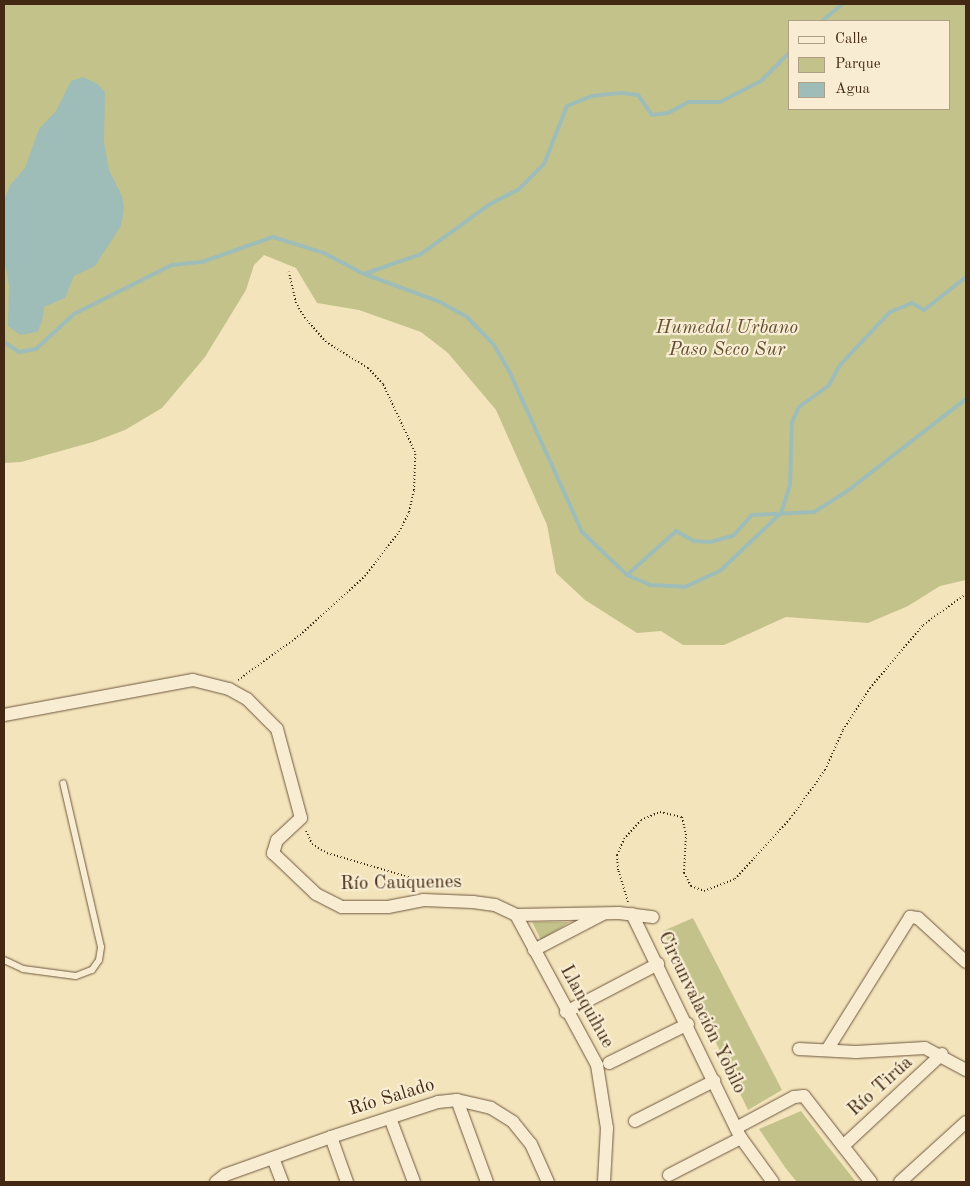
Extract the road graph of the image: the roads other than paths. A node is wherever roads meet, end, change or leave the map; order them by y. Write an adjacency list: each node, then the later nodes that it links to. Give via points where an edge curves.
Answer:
1 (4, 715): 5 (street, Río Cauquenes, via 193,680 229,688 247,699 277,729 301,818 277,840 273,853 316,894 336,905 388,907 423,900 484,903)
2 (62, 783): 8 (lane, via 101,947 100,960 92,970 76,976 23,969)
3 (605, 912): 4 (street); 5 (street); 7 (street)
4 (632, 914): 6 (street); 10 (street, Circunvalación Yobilo)
5 (516, 915): 7 (street, Llanquihue)
6 (653, 917)
7 (534, 950): 11 (street, Llanquihue)
8 (4, 960)
9 (966, 962): 14 (street, via 918,918 910,917)
10 (658, 964): 11 (street); 12 (street, Circunvalación Yobilo)
11 (566, 1012): 34 (street, Llanquihue, via 592,1051 601,1080 607,1128)
12 (688, 1024): 16 (street); 18 (street, Circunvalación Yobilo)
13 (800, 1049): 14 (street)
14 (827, 1050): 15 (street, via 856,1052 917,1047)
15 (942, 1054): 17 (street); 25 (street, Río Tirúa)
16 (609, 1063)
17 (966, 1070)
18 (714, 1081): 21 (street); 23 (street, Circunvalación Yobilo)
19 (457, 1100): 20 (street, Río Salado, via 438,1102); 32 (street); 33 (street, Río Salado, via 491,1108 513,1122 531,1144)
20 (390, 1118): 24 (street, Río Salado); 31 (street)
21 (635, 1122)
22 (966, 1122): 37 (street)
23 (739, 1133): 25 (street, via 801,1096 810,1100); 27 (street); 35 (street, Circunvalación Yobilo)
24 (331, 1137): 26 (street, Río Salado); 30 (street)
25 (843, 1146): 36 (street)
26 (273, 1158): 28 (street, Río Salado, via 225,1175); 29 (street)
27 (669, 1175)
28 (216, 1182)
29 (282, 1182)
30 (347, 1182)
31 (414, 1182)
32 (487, 1182)
33 (548, 1182)
34 (604, 1182)
35 (773, 1182)
36 (871, 1182)
37 (900, 1182)

